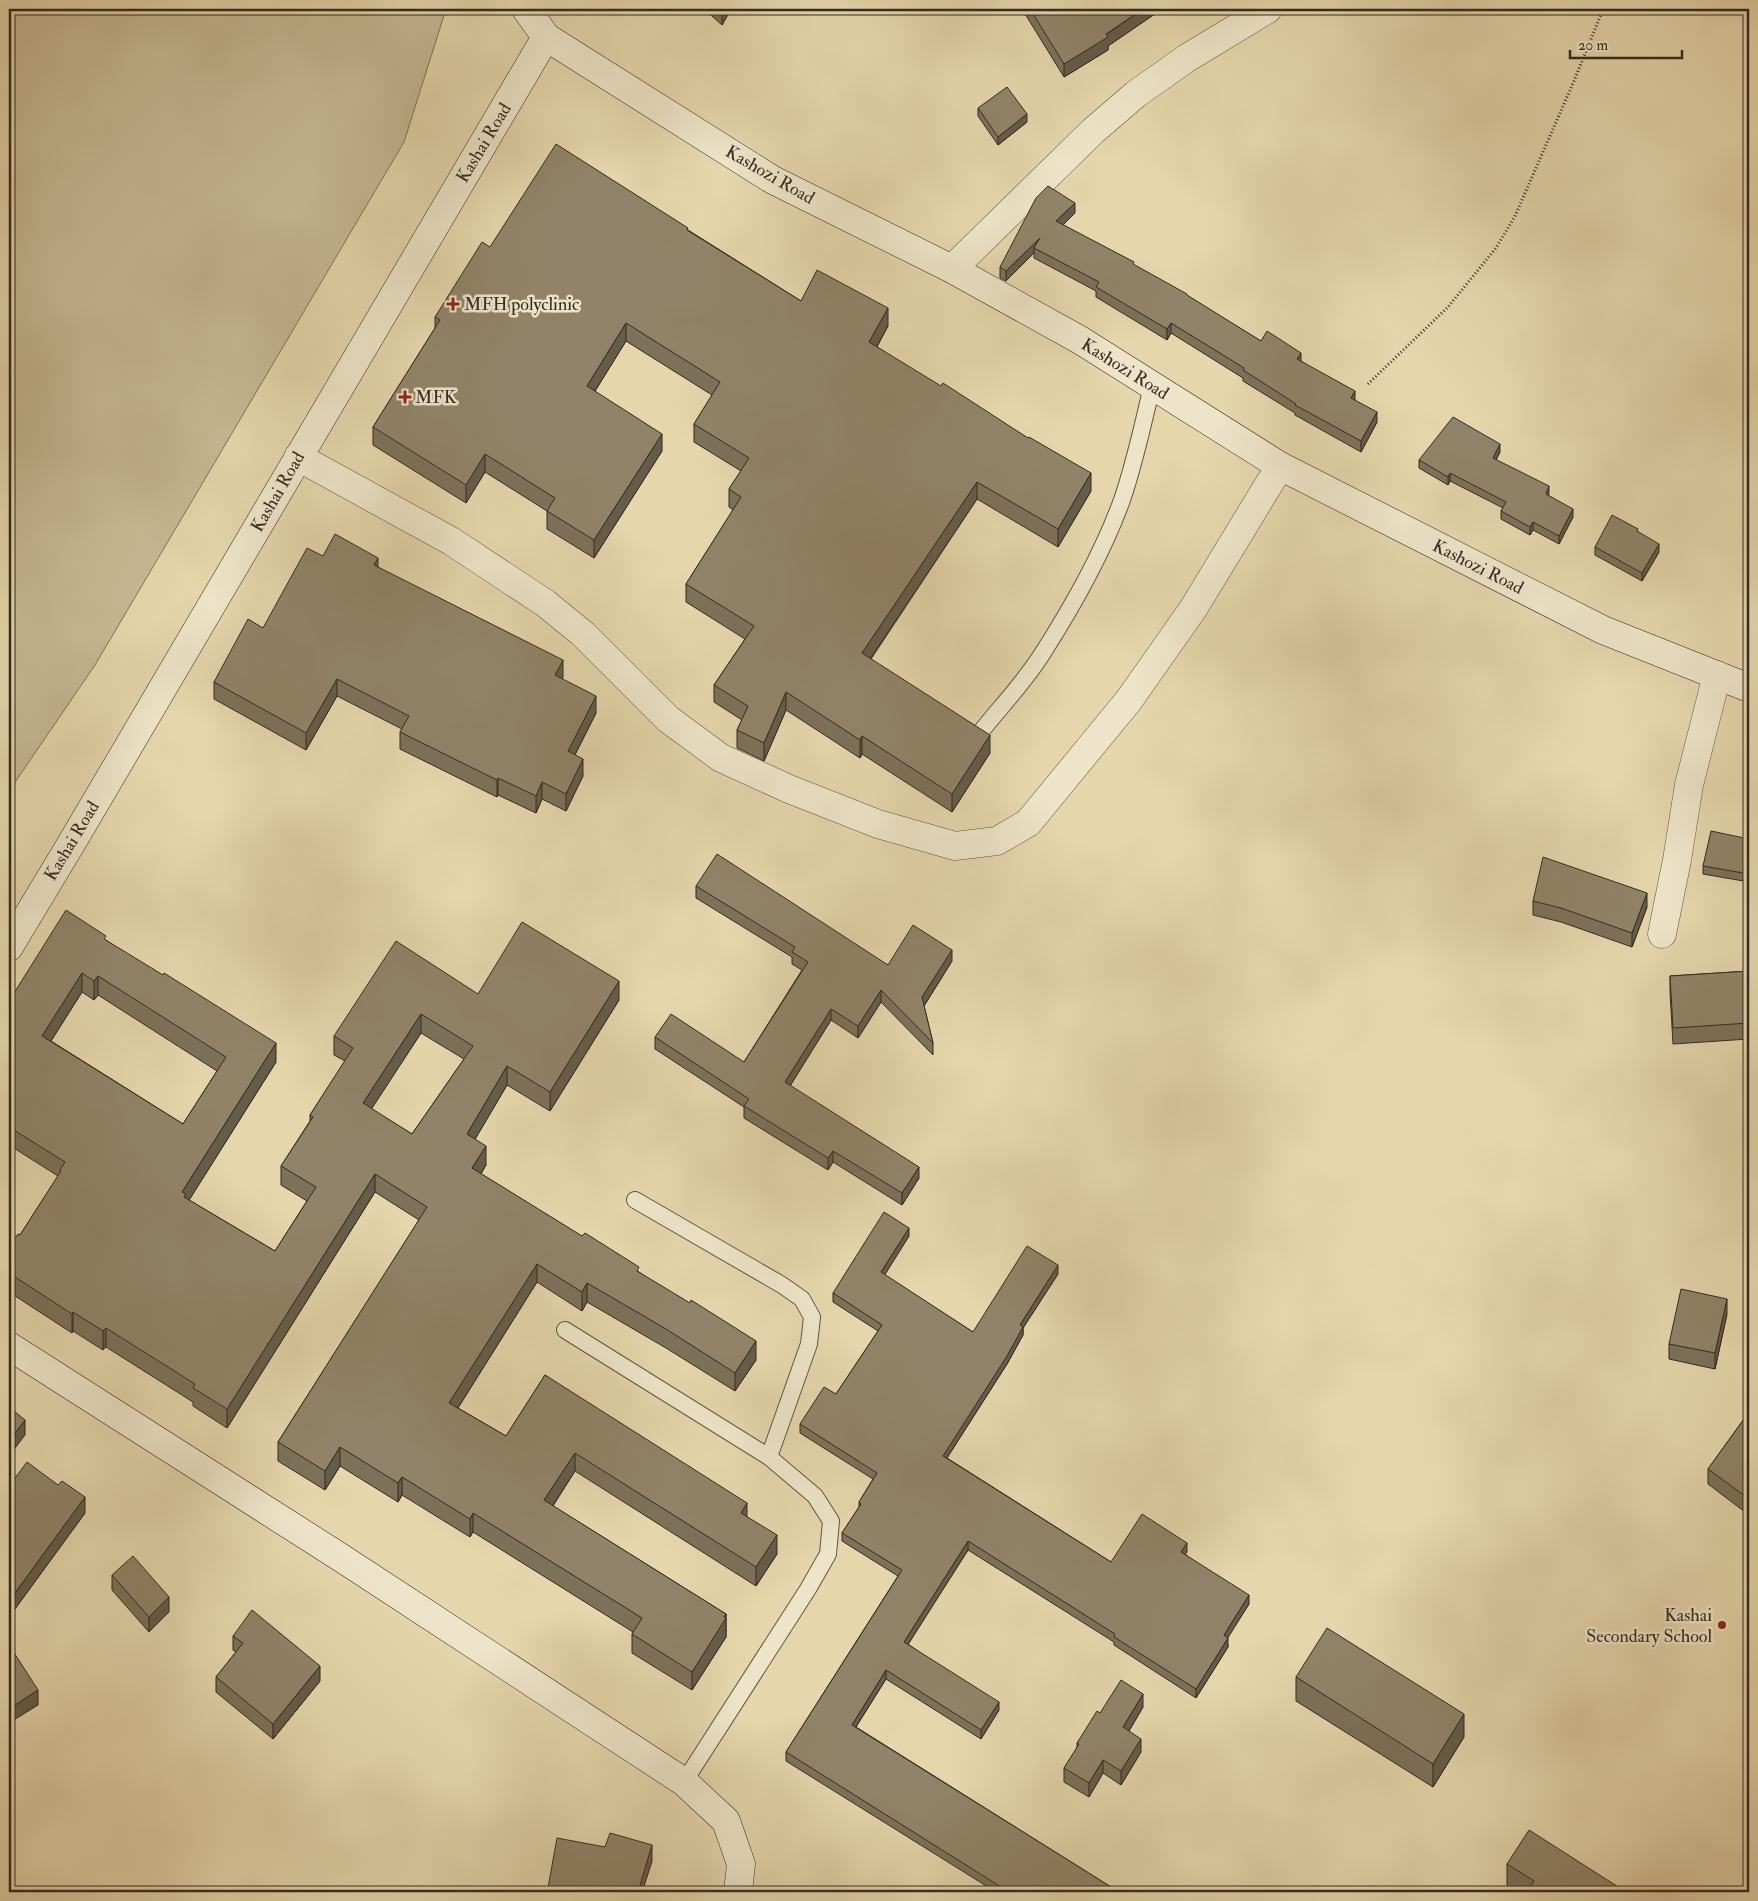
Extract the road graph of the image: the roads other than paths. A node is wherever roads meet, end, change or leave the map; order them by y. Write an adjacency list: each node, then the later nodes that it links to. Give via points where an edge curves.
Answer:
1 (526, 9): 3 (street, Kashozi Road)
2 (1268, 9): 4 (street, via 1187,58 1136,94 1093,131)
3 (546, 37): 4 (street, Kashozi Road, via 774,180); 6 (street, Kashai Road)
4 (952, 269): 5 (street, Kashozi Road, via 1080,340)
5 (1152, 386): 7 (street, Kashozi Road); 10 (lane, via 1136,455 1104,542 1043,653)
6 (298, 457): 7 (street, via 451,541 545,603 583,634 668,719 721,758 878,824 955,846 997,841 1028,823 1129,700 1193,609); 12 (street, Kashai Road)
7 (1280, 466): 8 (street, Kashozi Road, via 1603,630)
8 (1717, 675): 9 (street, Kashozi Road); 11 (street, via 1689,785)
9 (1749, 688)
10 (983, 729)
11 (1662, 934)
12 (9, 946)
13 (635, 1200): 16 (lane, via 782,1285 802,1300 812,1317 809,1344)
14 (565, 1330): 16 (lane)
15 (9, 1346): 17 (street)
16 (769, 1457): 17 (lane, via 820,1504 830,1521 828,1554)
17 (684, 1782): 18 (street, via 726,1821 741,1864)
18 (738, 1892)

